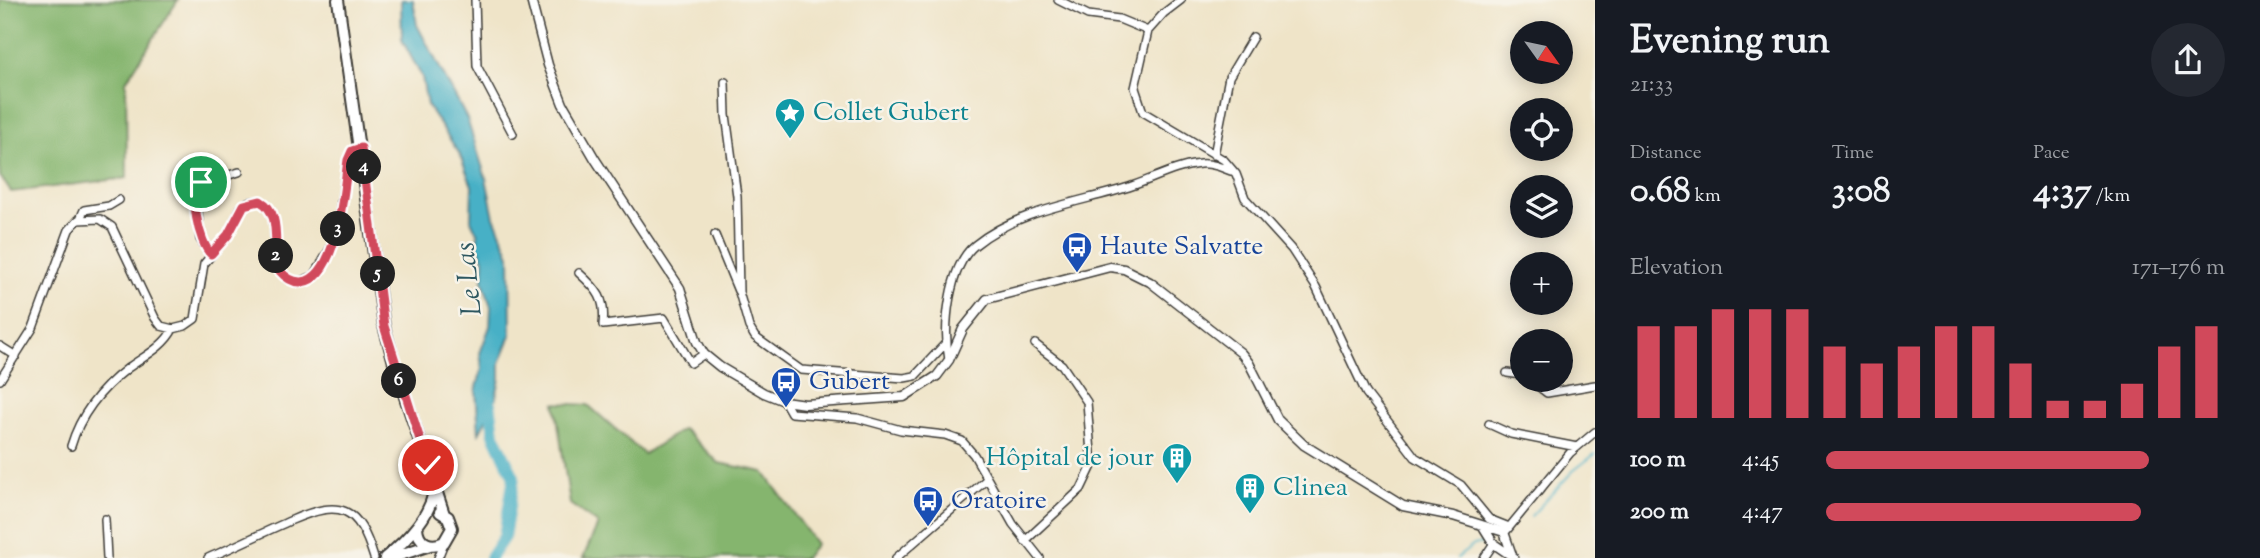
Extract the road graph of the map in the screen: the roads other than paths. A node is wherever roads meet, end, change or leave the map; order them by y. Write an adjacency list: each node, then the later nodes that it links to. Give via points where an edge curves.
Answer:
1 (338, 0): 10 (main road)
2 (475, 0): 9 (street, via 477,66)
3 (531, 0): 24 (street, via 563,104 680,288)
4 (1058, 0): 6 (street, via 1088,15 1119,19)
5 (1181, 0): 6 (street)
6 (1148, 31): 11 (street, via 1135,88 1143,112)
7 (1253, 37): 11 (street, via 1229,77)
8 (725, 82): 19 (street, via 737,196)
9 (513, 134)
10 (361, 148): 17 (street, via 352,151 348,160 335,240 310,279 291,280 279,270 273,217 260,201 241,208 228,235); 38 (main road, via 389,347)
11 (1214, 155): 13 (street)
12 (239, 172): 17 (street, via 196,186 200,239)
13 (1236, 174): 21 (street, via 1220,166 1199,164 1044,210 1003,228 973,246 960,269 948,301); 44 (street, via 1245,198 1292,250 1316,287 1366,393 1415,457 1461,485)
14 (119, 200): 15 (street, via 84,210)
15 (80, 219): 20 (street, via 100,219 112,228 155,318); 25 (street, via 69,230 38,317)
16 (715, 235): 19 (street)
17 (211, 254): 20 (street, via 202,267 197,315)
18 (579, 273): 24 (street, via 600,292 603,325 664,318 691,363)
19 (739, 292): 21 (street, via 755,337 801,370 915,376)
20 (173, 330): 35 (street, via 100,394)
21 (946, 343): 26 (street)
22 (1035, 344): 45 (street, via 1062,365 1087,402 1092,466 1081,489)
23 (0, 345): 25 (street)
24 (704, 354): 32 (street, via 746,383)
25 (16, 356): 29 (street)
26 (949, 360): 32 (street, via 937,376 904,397 819,404); 42 (street, via 963,329 987,299 1097,269 1124,269 1150,282 1241,353 1278,420 1304,446 1403,506)
27 (1507, 373): 28 (street)
28 (1510, 373)
29 (0, 380)
30 (1595, 385): 31 (street)
31 (1573, 389)
32 (784, 401): 37 (street, via 791,413 857,418 901,430 953,436 974,455)
33 (1489, 425): 36 (street)
34 (1595, 432): 36 (street)
35 (71, 446)
36 (1577, 447): 44 (street)
37 (986, 480): 45 (street); 55 (street)
38 (434, 483): 39 (main road); 40 (main road)
39 (426, 513): 40 (main road); 43 (main road)
40 (444, 514): 46 (main road, via 452,528)
41 (105, 519): 49 (street)
42 (1482, 526): 44 (street); 47 (street)
43 (417, 527): 48 (main road, via 421,540); 52 (main road)
44 (1506, 533): 47 (street); 47 (street); 58 (street)
45 (1025, 541): 56 (street)
46 (444, 542): 48 (main road); 54 (street)
47 (1496, 543): 57 (street); 58 (street)
48 (431, 545): 53 (main road); 54 (street)
49 (107, 558)
50 (208, 558): 51 (street, via 274,526 333,507 345,510 361,525)
51 (374, 558)
52 (385, 558)
53 (391, 558)
54 (437, 558)
55 (896, 558)
56 (1040, 558)
57 (1484, 558)
58 (1513, 558)

